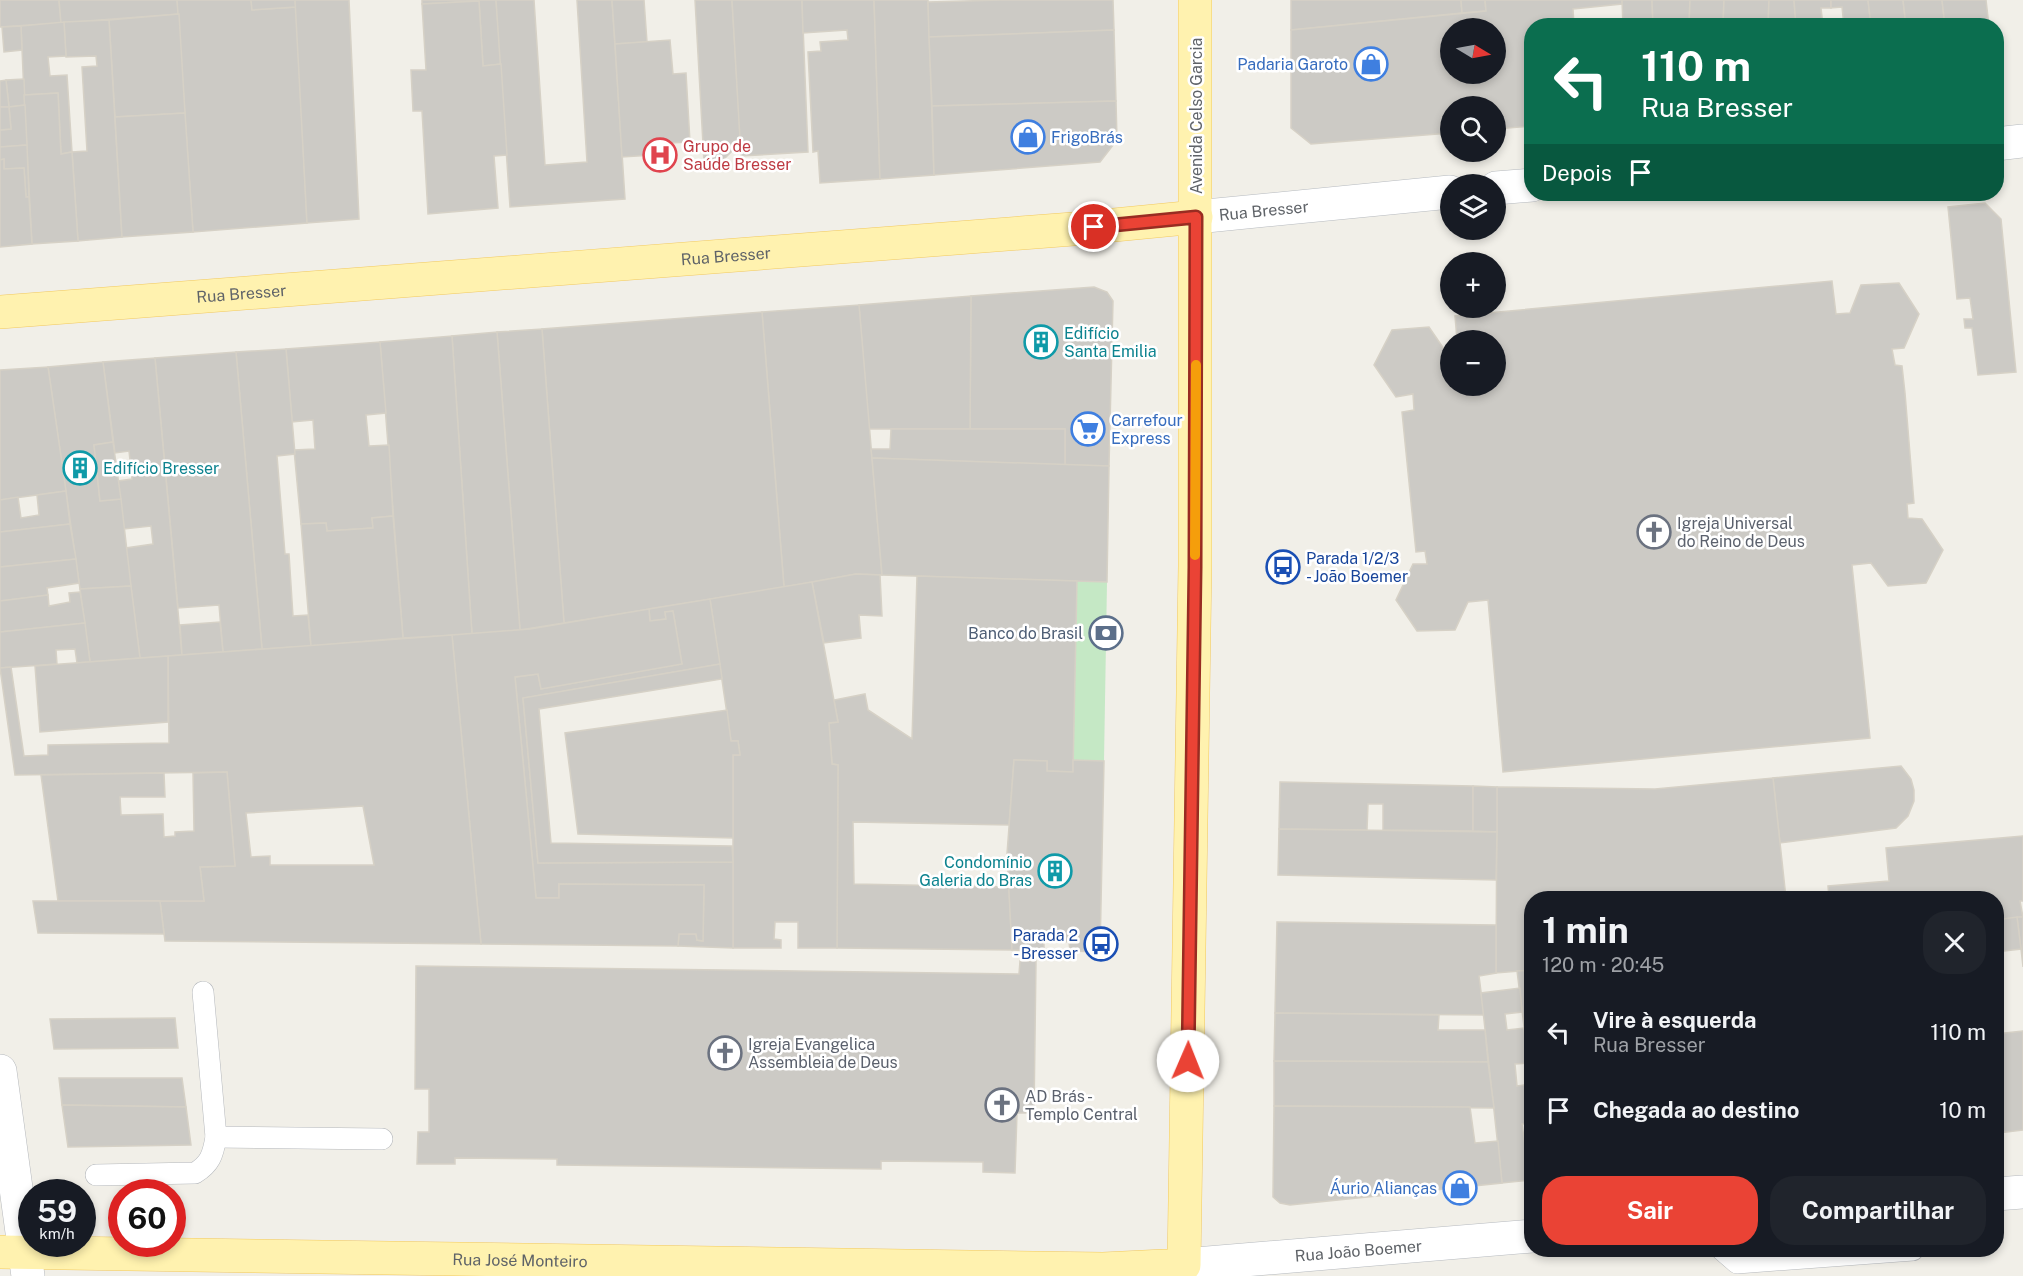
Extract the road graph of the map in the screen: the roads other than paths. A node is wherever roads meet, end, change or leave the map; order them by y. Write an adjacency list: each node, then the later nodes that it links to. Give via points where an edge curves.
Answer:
1 (1195, 0): 7 (main road, Avenida Celso Garcia)
2 (2023, 141): 3 (main road)
3 (2004, 143)
4 (1524, 186): 5 (main road)
5 (1506, 187)
6 (1440, 193): 7 (main road, Rua Bresser)
7 (1196, 217): 8 (main road, Rua Bresser); 21 (main road, Avenida Celso Garcia, via 1196,555)
8 (0, 312)
9 (203, 992): 11 (lane)
10 (0, 1071): 19 (main road)
11 (216, 1137): 12 (lane); 13 (lane, via 212,1158 195,1173)
12 (382, 1139)
13 (96, 1175)
14 (2023, 1192): 15 (main road)
15 (2004, 1193)
16 (1524, 1237): 21 (main road, Rua João Boemer)
17 (1730, 1257): 18 (lane, via 1737,1263)
18 (1818, 1257)
19 (18, 1260): 20 (main road, Rua José Monteiro)
20 (497, 1268): 21 (main road, Rua José Monteiro)
21 (1184, 1271)

